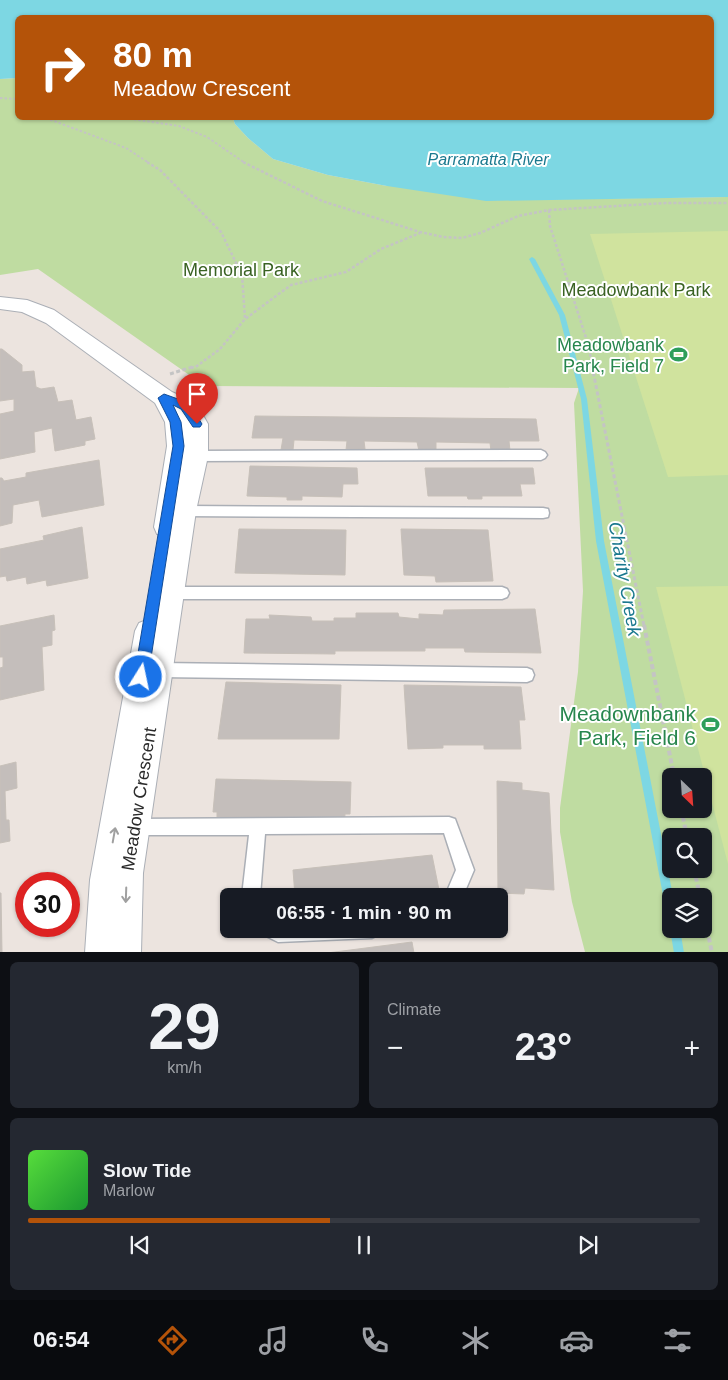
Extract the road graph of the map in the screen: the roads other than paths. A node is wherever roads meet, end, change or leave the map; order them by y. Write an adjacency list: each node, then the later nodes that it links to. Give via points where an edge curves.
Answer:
1 (0, 303): 2 (street, Meadow Crescent, via 17,303 38,309 149,385)
2 (168, 385): 4 (street, Meadow Crescent, via 197,424); 15 (street, Meadow Crescent, one-way to 2, via 106,880 179,446)
3 (541, 455): 4 (lane)
4 (196, 456): 5 (street, Meadow Crescent)
5 (184, 511): 6 (lane); 7 (street, Meadow Crescent)
6 (543, 513)
7 (172, 593): 8 (lane); 9 (street, Meadow Crescent)
8 (502, 593)
9 (159, 670): 10 (lane); 11 (street, Meadow Crescent)
10 (527, 675)
11 (134, 826): 12 (lane); 16 (street, Meadow Crescent, one-way to 16, via 127,874)
12 (258, 826): 13 (lane); 14 (lane, via 449,825 464,870)
13 (251, 888)
14 (457, 888)
15 (102, 952)
16 (124, 952)

